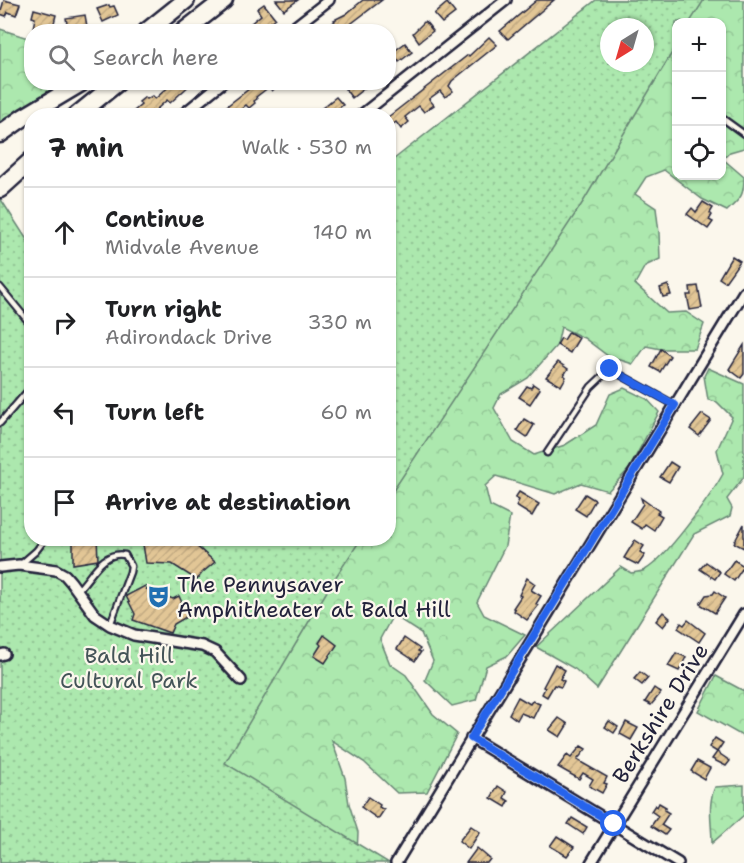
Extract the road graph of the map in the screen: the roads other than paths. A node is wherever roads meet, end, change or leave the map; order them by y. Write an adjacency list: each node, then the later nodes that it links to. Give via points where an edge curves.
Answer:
1 (186, 0): 5 (highway)
2 (224, 0): 6 (highway)
3 (329, 0): 7 (street)
4 (506, 0): 8 (street)
5 (156, 24)
6 (193, 24)
7 (298, 24)
8 (396, 87)
9 (69, 90): 15 (highway)
10 (72, 90): 16 (highway)
11 (108, 90): 17 (highway)
12 (115, 90): 18 (highway)
13 (213, 90): 19 (street)
14 (393, 90): 20 (street)
15 (39, 108)
16 (49, 108)
17 (86, 108)
18 (96, 108)
19 (191, 108)
20 (370, 108)
21 (24, 117): 24 (highway)
22 (726, 121): 25 (lane)
23 (24, 128): 26 (highway)
24 (0, 134)
25 (744, 134)
26 (0, 146)
27 (24, 157): 29 (highway)
28 (24, 167): 30 (highway)
29 (0, 176)
30 (0, 189)
31 (0, 287): 33 (lane)
32 (744, 292): 35 (street)
33 (24, 316)
34 (24, 395): 36 (lane)
35 (675, 405): 37 (lane, via 610,369 591,387); 45 (street)
36 (0, 423)
37 (547, 453)
38 (40, 546): 39 (lane)
39 (19, 566): 40 (street); 41 (street, via 56,570)
40 (0, 567)
41 (78, 591): 43 (street, via 95,615); 43 (lane, via 107,558 125,555 130,572)
42 (744, 614): 46 (street, Berkshire Drive)
43 (110, 625): 44 (street, via 134,635 202,646 215,652)
44 (241, 680)
45 (471, 738): 46 (street); 47 (street)
46 (614, 824): 48 (street, Berkshire Drive); 49 (street)
47 (396, 863)
48 (591, 863)
49 (678, 863)

